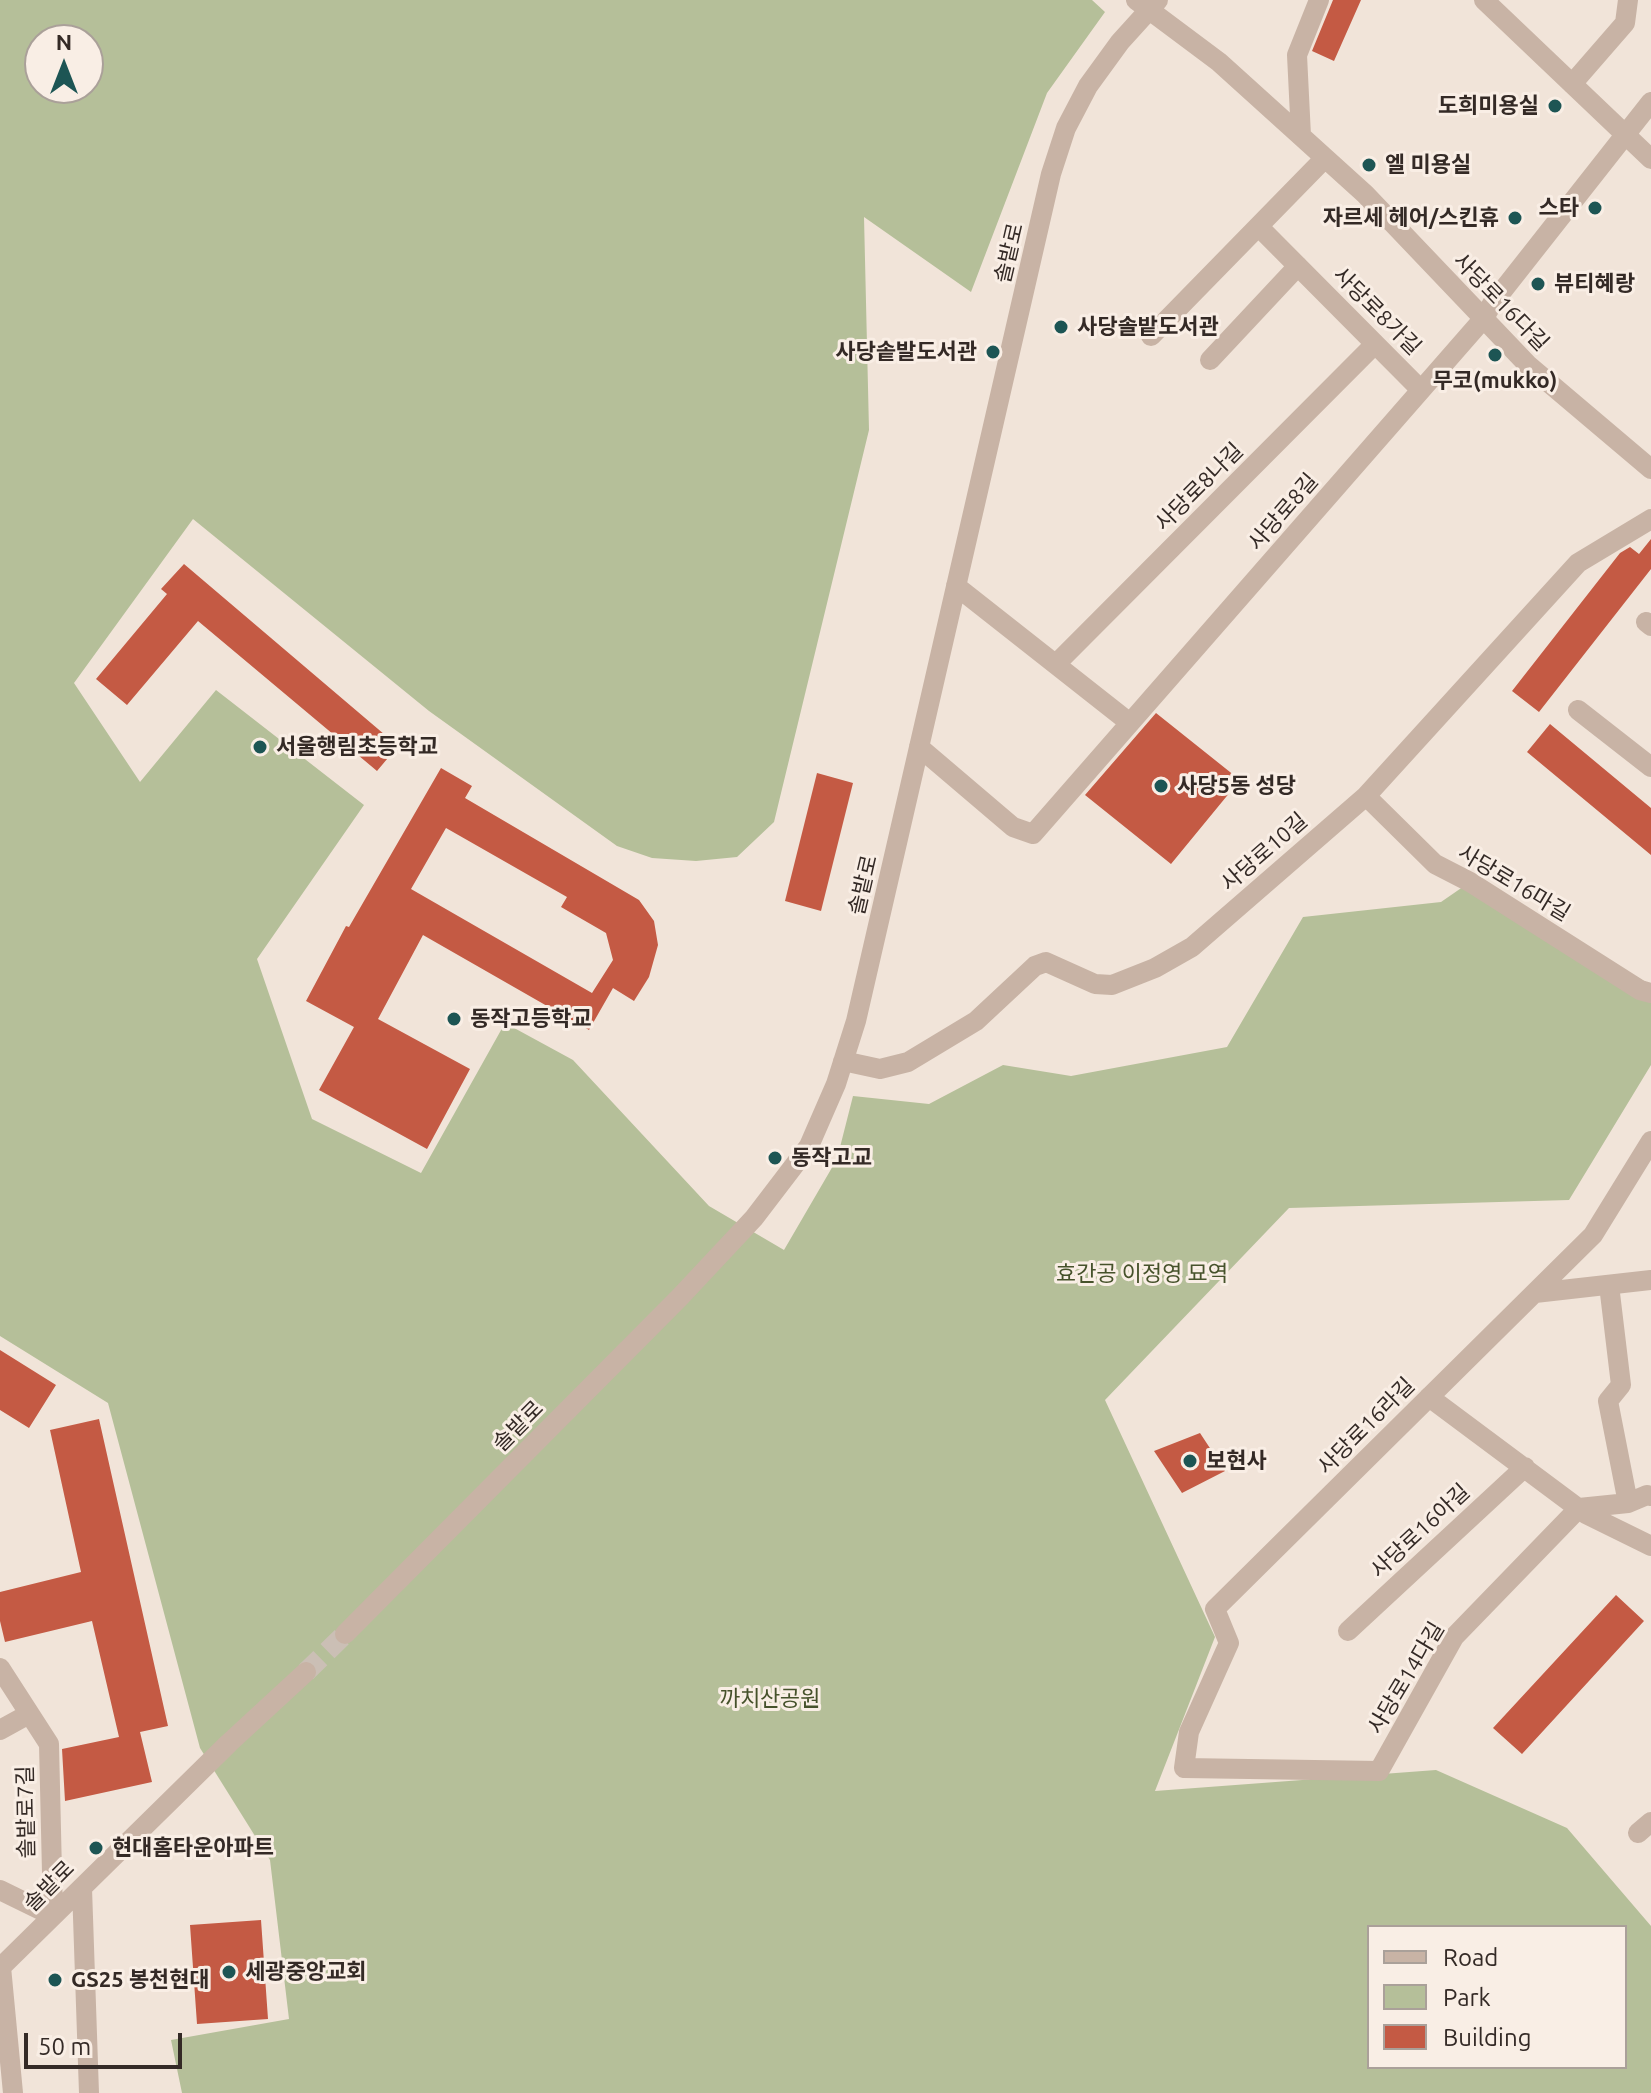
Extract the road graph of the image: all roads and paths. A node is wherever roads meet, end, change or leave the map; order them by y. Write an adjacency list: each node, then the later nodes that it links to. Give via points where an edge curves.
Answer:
1 (1319, 0): 8 (street, via 1297,55)
2 (1484, 0): 5 (street)
3 (1628, 0): 5 (street, via 1625,23)
4 (1148, 4): 8 (street, 사당로16다길); 20 (street, 솔밭로, via 1088,86 1066,128)
5 (1572, 84): 7 (street)
6 (1651, 102): 7 (street, 사당로8길)
7 (1625, 135): 10 (street); 13 (street, 사당로8길)
8 (1301, 136): 9 (street, 사당로16다길)
9 (1325, 158): 11 (street); 13 (street, 사당로16다길)
10 (1651, 159)
11 (1259, 227): 12 (street, 사당로8가길); 14 (street)
12 (1298, 266): 15 (street, 사당로8가길); 16 (street, 사당로8가길)
13 (1484, 318): 17 (street, 사당로8길); 18 (street, 사당로16다길, via 1528,365)
14 (1151, 336)
15 (1375, 344): 17 (street, 사당로8가길); 21 (street, 사당로8나길)
16 (1210, 360)
17 (1421, 390): 23 (street, 사당로8길)
18 (1651, 469)
19 (1651, 519): 26 (street, 사당로10길, via 1578,563)
20 (956, 586): 21 (street); 24 (street, 솔밭로)
21 (1056, 664): 23 (street)
22 (1578, 710): 25 (street)
23 (1130, 723): 24 (street, 사당로8길, via 1033,834 1013,827)
24 (919, 747): 28 (street, 솔밭로)
25 (1651, 767)
26 (1366, 796): 27 (street, 사당로16마길, via 1435,864); 28 (street, 사당로10길, via 1192,947 1155,968 1112,985 1095,984 1046,962 1035,966 976,1021 908,1062 880,1069)
27 (1651, 993)
28 (843, 1061): 40 (street, 솔밭로, via 809,1146 754,1218)
29 (1651, 1141): 32 (street, 사당로16라길, via 1593,1235)
30 (1651, 1280): 31 (street)
31 (1609, 1285): 32 (street); 36 (street, via 1621,1385 1608,1401)
32 (1535, 1293): 33 (street, 사당로16라길)
33 (1429, 1397): 34 (street); 45 (street, 사당로16라길, via 1215,1609 1229,1643 1189,1732)
34 (1525, 1467): 37 (street); 39 (street, 사당로16아길)
35 (1651, 1496): 36 (street)
36 (1628, 1503): 37 (street)
37 (1579, 1508): 38 (street); 45 (street, 사당로14다길, via 1454,1637 1379,1771)
38 (1651, 1546)
39 (1348, 1631)
40 (345, 1634)
41 (0, 1668): 43 (street, 솔밭로7길)
42 (306, 1672): 46 (street, 솔밭로)
43 (29, 1714): 44 (street); 48 (street, 솔밭로7길, via 49,1744)
44 (0, 1730)
45 (1184, 1768)
46 (82, 1888): 48 (street, 솔밭로); 51 (street)
47 (0, 1890): 48 (street)
48 (53, 1916): 49 (street, 솔밭로)
49 (0, 1967): 50 (street)
50 (13, 2093)
51 (89, 2093)

